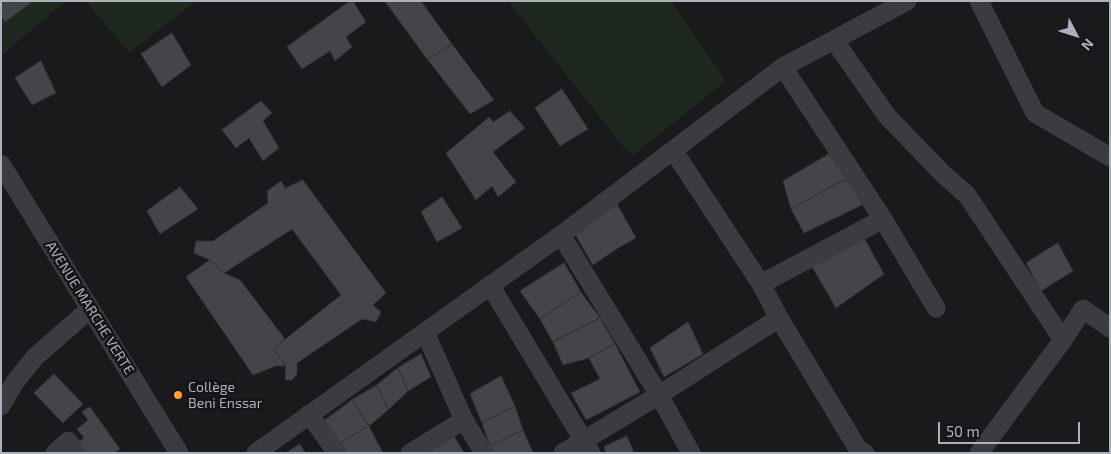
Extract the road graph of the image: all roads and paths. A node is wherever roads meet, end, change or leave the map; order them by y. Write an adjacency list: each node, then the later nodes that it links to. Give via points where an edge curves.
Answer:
1 (907, 1): 3 (street)
2 (979, 1): 6 (street, via 1035,113)
3 (834, 40): 4 (street); 17 (street, via 887,116 942,174 967,194)
4 (783, 67): 5 (street); 8 (street)
5 (673, 150): 9 (street); 10 (street)
6 (1110, 157)
7 (1, 164): 13 (street, AVENUE MARCHE VERTE)
8 (883, 219): 10 (street); 12 (street)
9 (561, 235): 11 (street); 18 (street)
10 (760, 284): 14 (street)
11 (490, 285): 16 (street); 22 (street)
12 (936, 308)
13 (90, 309): 19 (street, via 35,357); 26 (street, AVENUE MARCHE VERTE)
14 (780, 318): 18 (street); 23 (street)
15 (1110, 328): 17 (street, via 1083,309)
16 (425, 332): 20 (street); 21 (street)
17 (1063, 340): 33 (street)
18 (659, 395): 22 (street); 32 (street)
19 (1, 406)
20 (309, 414): 27 (street); 28 (street)
21 (464, 420): 29 (street); 30 (street)
22 (588, 446): 31 (street)
23 (859, 451)
24 (55, 453): 25 (street, via 68,440)
25 (76, 453)
26 (179, 453)
27 (256, 453)
28 (337, 453)
29 (410, 453)
30 (484, 453)
31 (563, 453)
32 (691, 453)
33 (978, 453)

